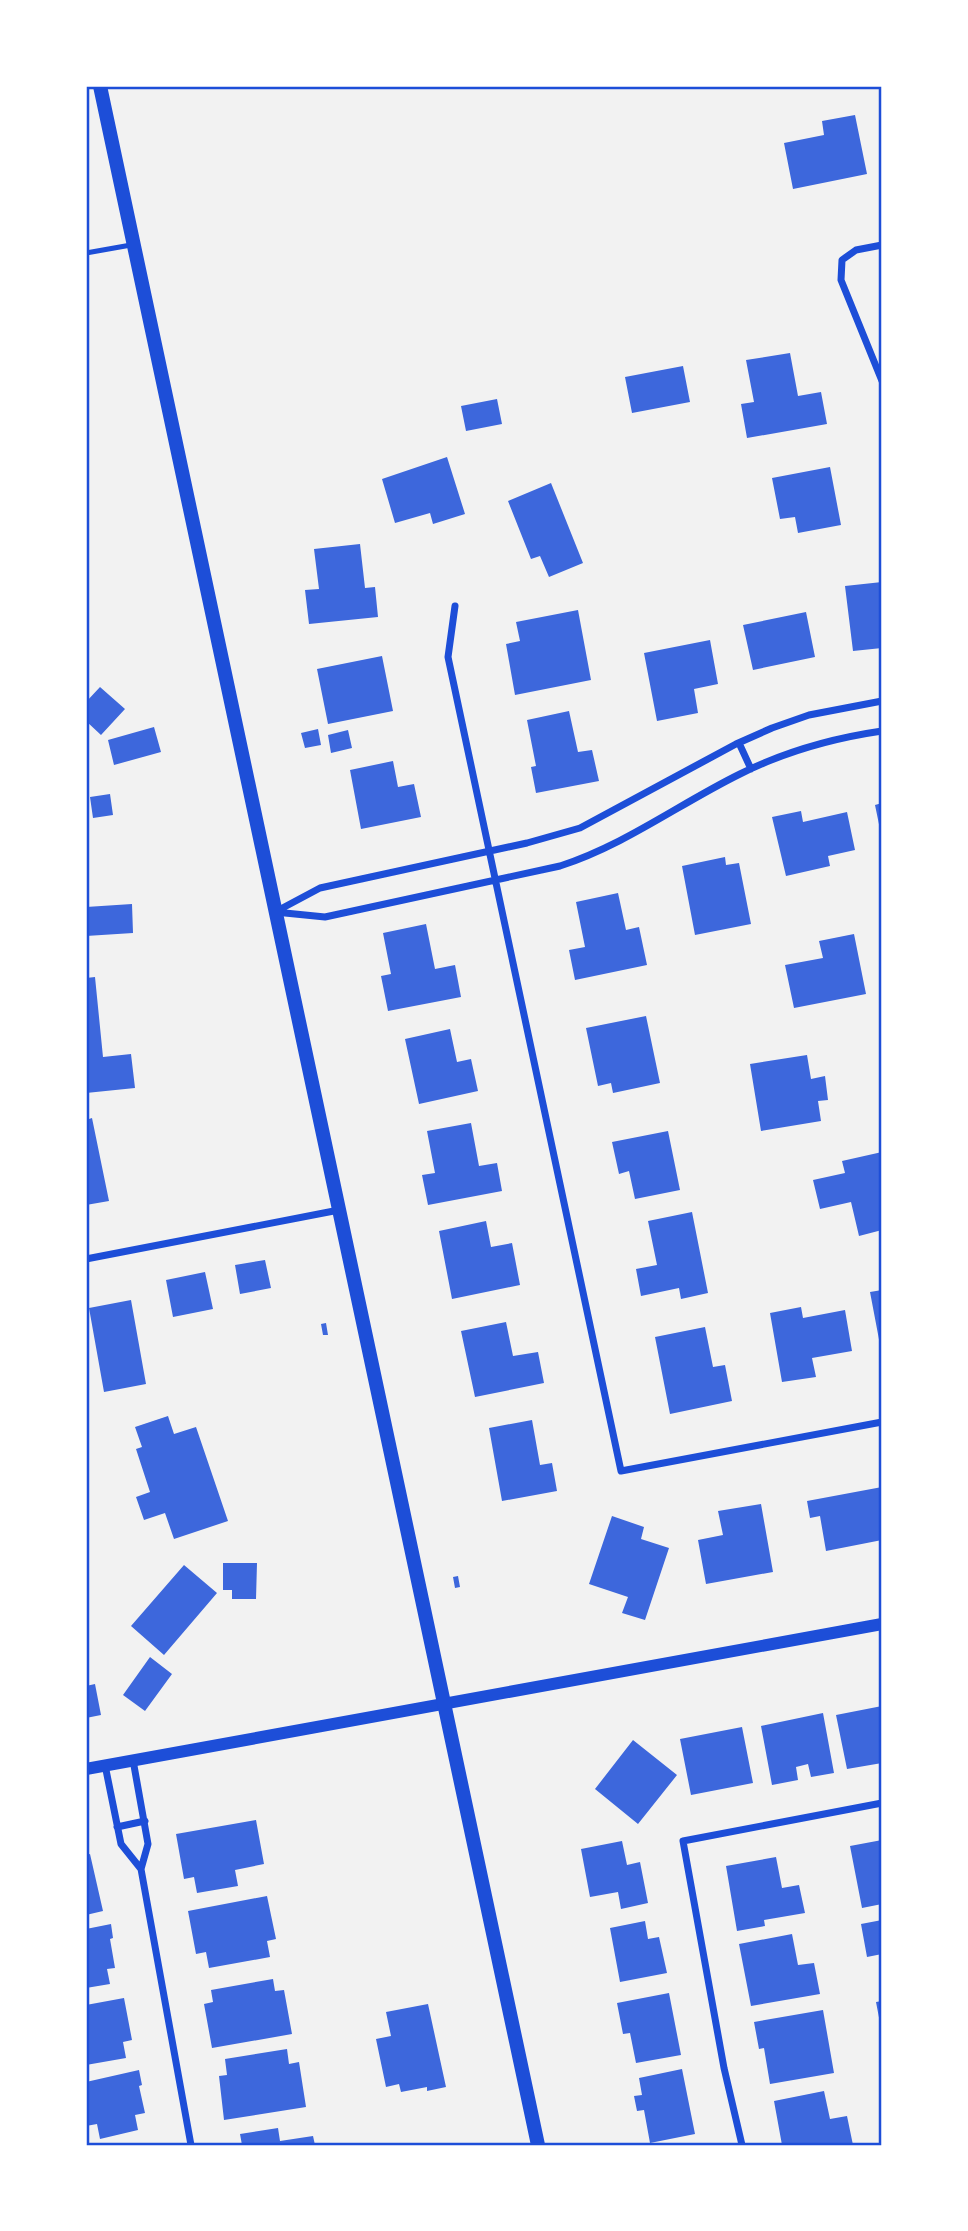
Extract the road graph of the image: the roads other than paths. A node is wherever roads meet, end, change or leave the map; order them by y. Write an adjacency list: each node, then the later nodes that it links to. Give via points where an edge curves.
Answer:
1 (100, 86): 2 (main road)
2 (134, 244): 4 (lane); 13 (main road)
3 (882, 244): 5 (street, via 856,250 842,260 841,280)
4 (86, 253)
5 (882, 381)
6 (455, 606): 11 (street, via 448,657)
7 (882, 701): 9 (street, via 809,715)
8 (882, 731): 10 (street, via 825,743)
9 (739, 743): 10 (street); 11 (street, via 580,828)
10 (751, 769): 12 (street, via 589,856)
11 (489, 851): 12 (street); 13 (street, via 320,888)
12 (495, 879): 13 (street, via 324,917); 16 (street, via 621,1471)
13 (275, 912): 14 (main road)
14 (340, 1210): 15 (street); 18 (main road)
15 (86, 1259)
16 (882, 1422)
17 (882, 1624): 18 (street)
18 (443, 1704): 19 (street); 27 (main road)
19 (133, 1760): 20 (street); 23 (street)
20 (105, 1765): 21 (street); 24 (street)
21 (86, 1769)
22 (882, 1803): 28 (street, via 683,1841)
23 (145, 1821): 24 (street); 25 (street, via 148,1844)
24 (117, 1827): 25 (street, via 121,1844)
25 (141, 1869): 26 (street)
26 (191, 2145)
27 (538, 2145)
28 (742, 2145)

